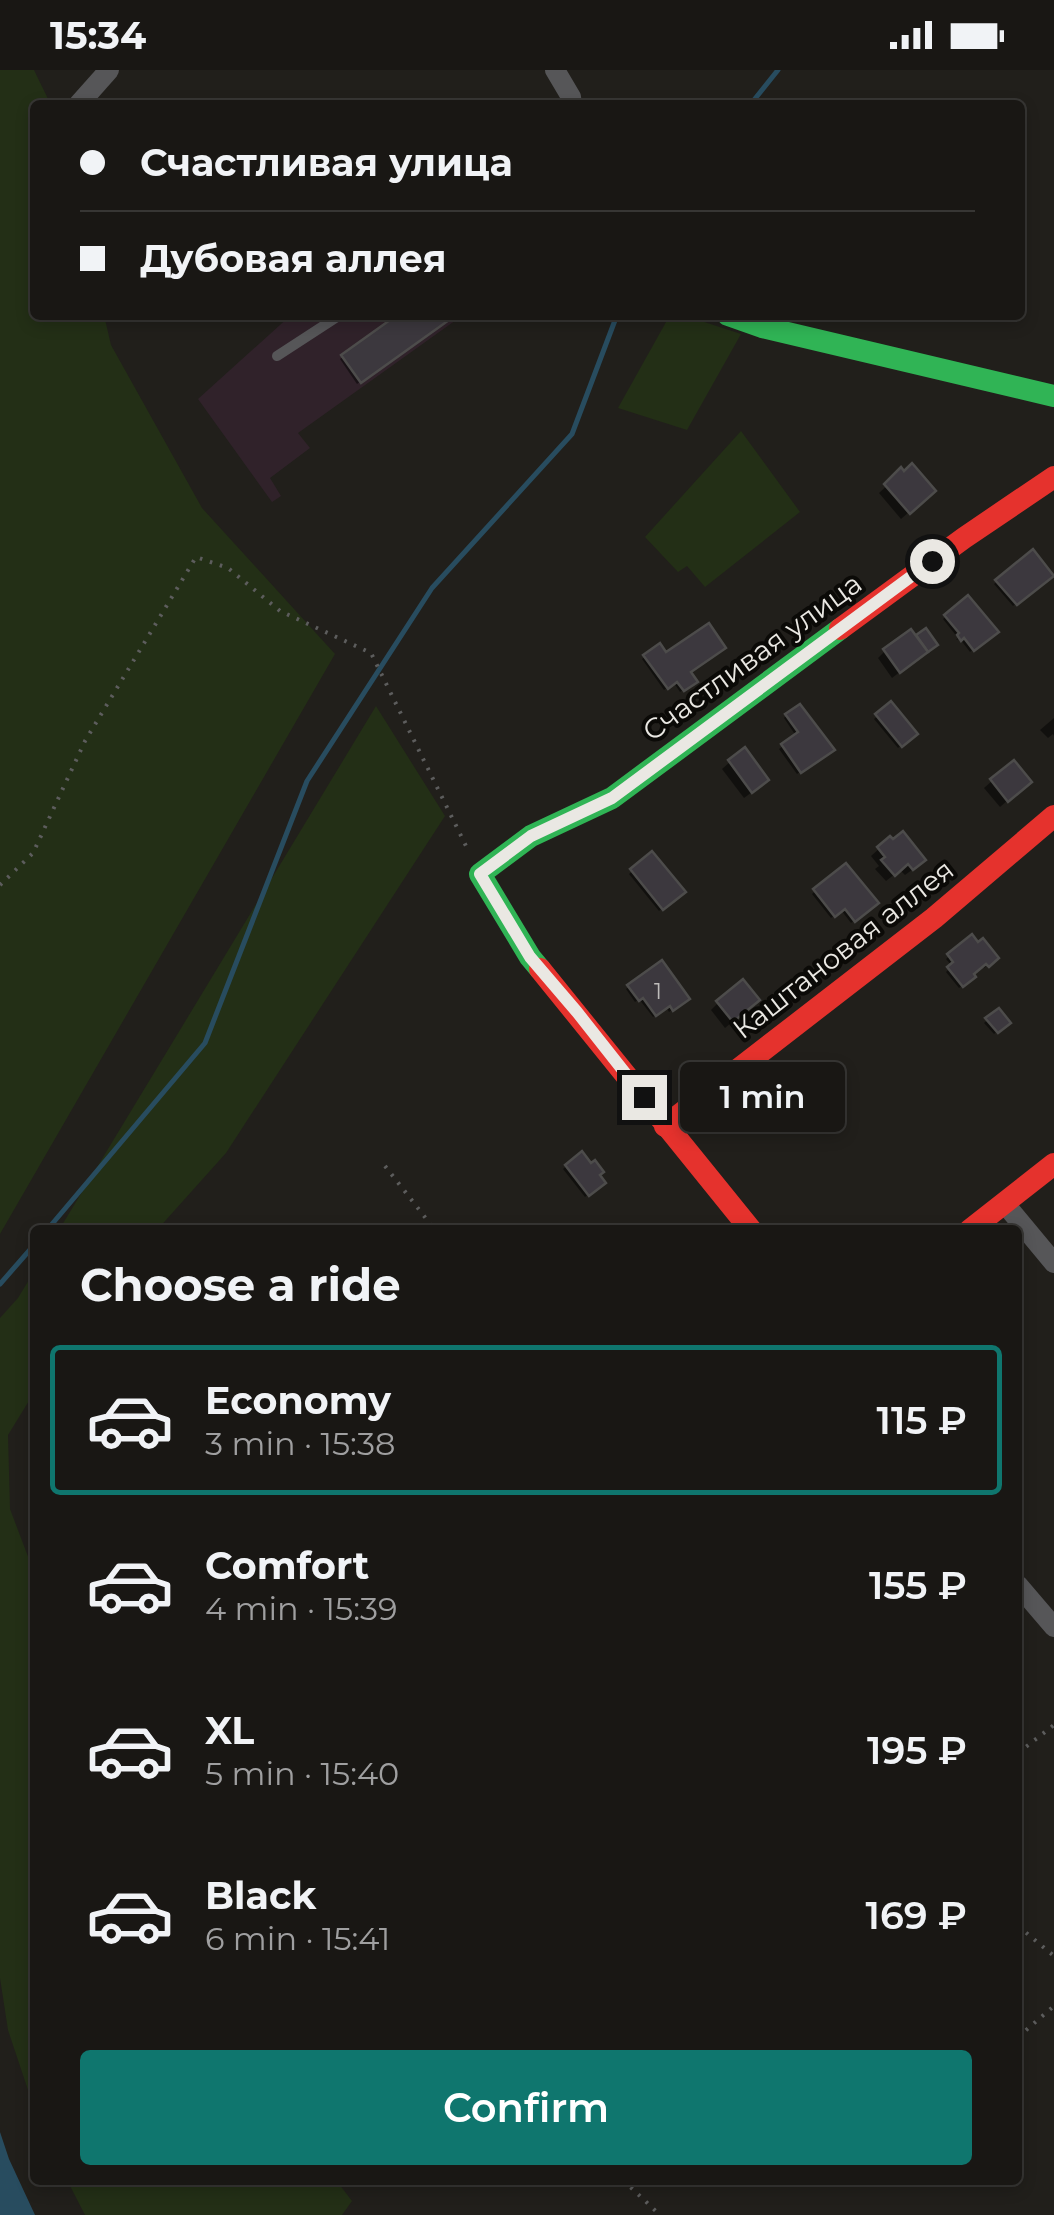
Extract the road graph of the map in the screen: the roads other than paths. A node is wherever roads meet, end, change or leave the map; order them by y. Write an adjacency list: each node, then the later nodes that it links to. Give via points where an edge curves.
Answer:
1 (109, 70): 3 (street)
2 (555, 70): 4 (street)
3 (82, 100)
4 (571, 100)
5 (332, 320): 7 (lane)
6 (742, 320): 8 (street)
7 (277, 356)
8 (1054, 396)
9 (1054, 477): 11 (street, Счастливая улица, via 612,798 531,836 480,874 530,957)
10 (1054, 816): 11 (street, Каштановая аллея)
11 (666, 1126): 14 (street)
12 (1054, 1164): 13 (street)
13 (1005, 1204): 15 (street); 16 (street)
14 (747, 1225)
15 (977, 1225)
16 (1054, 1262)
17 (1022, 1590): 18 (street)
18 (1054, 1627)

